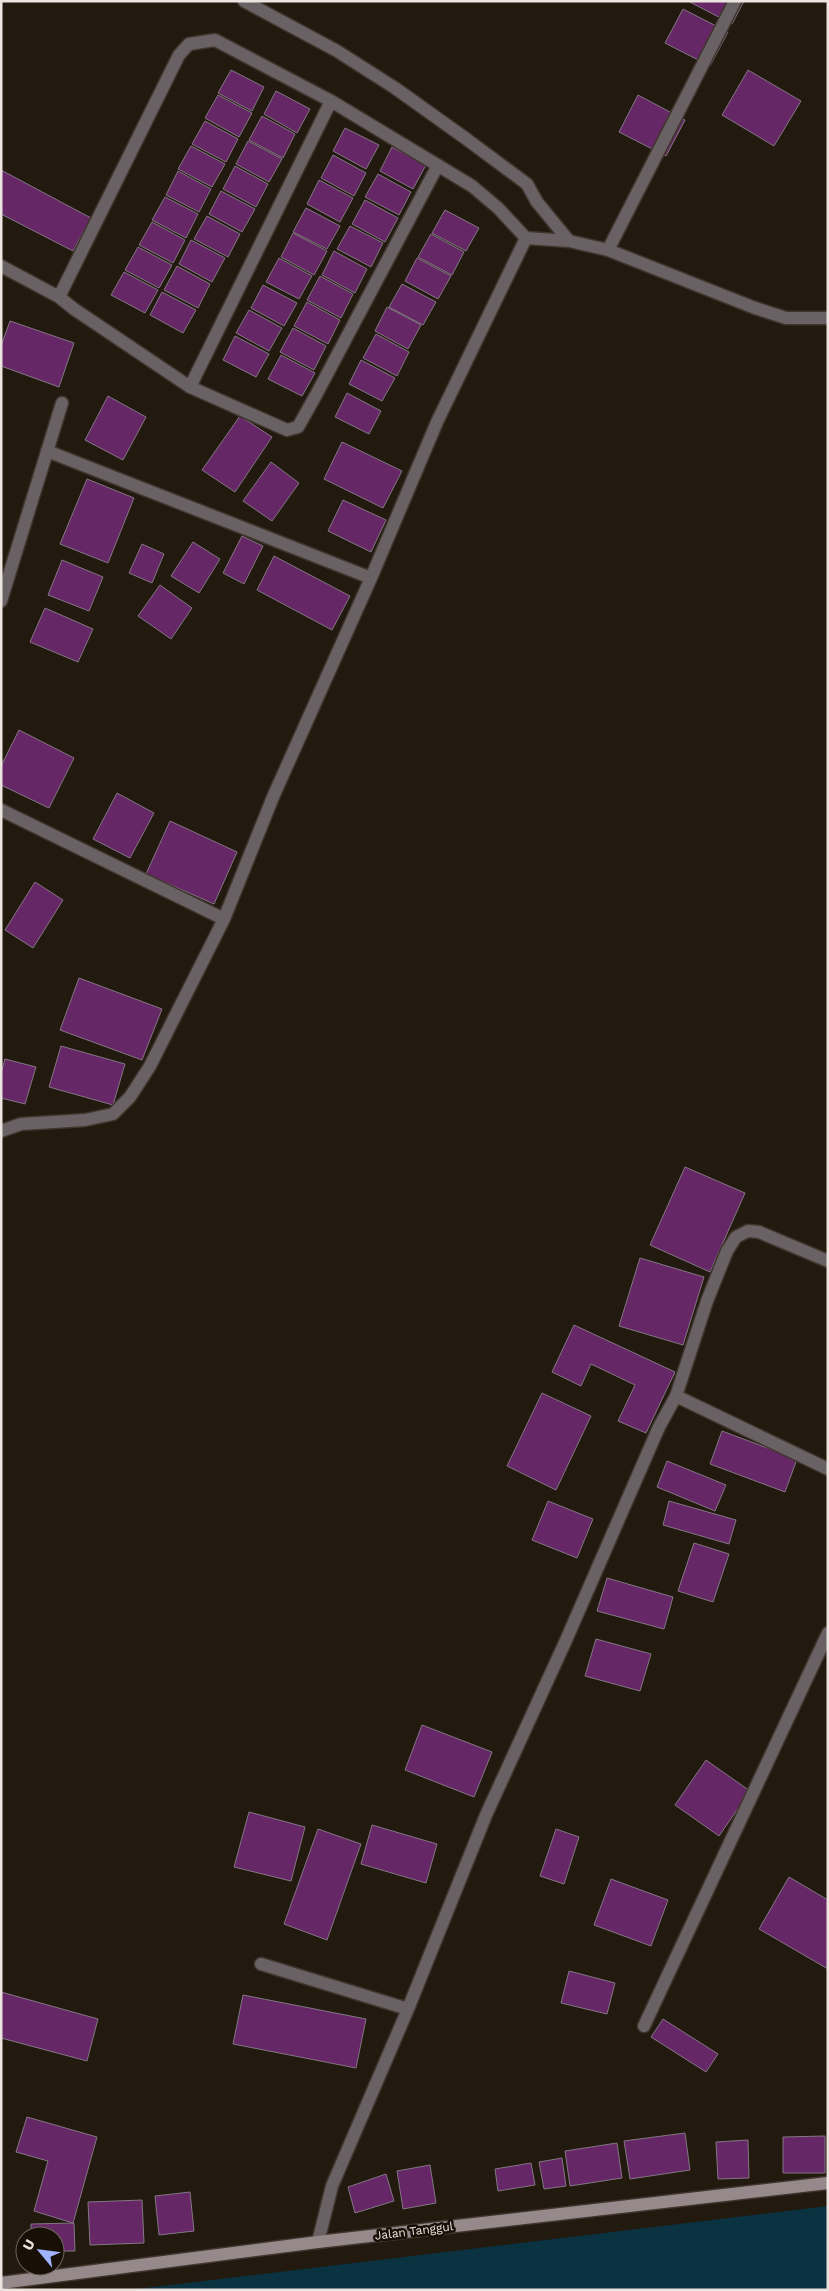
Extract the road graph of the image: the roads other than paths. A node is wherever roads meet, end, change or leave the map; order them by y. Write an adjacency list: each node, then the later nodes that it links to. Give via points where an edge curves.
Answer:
1 (244, 1): 6 (street, via 364,68 481,149 527,184 537,202)
2 (735, 1): 7 (street)
3 (331, 101): 4 (street); 9 (street, via 215,40 189,44 179,55); 11 (street)
4 (438, 166): 5 (street, via 472,186); 11 (street, via 298,427 287,430)
5 (526, 238): 6 (street); 14 (street, via 437,422)
6 (569, 241): 7 (street)
7 (608, 250): 10 (street, via 786,318)
8 (1, 266): 9 (street)
9 (59, 297): 11 (street)
10 (828, 318)
11 (190, 387)
12 (62, 404): 13 (street)
13 (47, 451): 14 (street); 15 (street)
14 (371, 578): 17 (street, via 273,798)
15 (1, 601)
16 (1, 810): 17 (street)
17 (224, 919): 18 (street, via 150,1066 122,1106 113,1114 85,1120 21,1124)
18 (1, 1131)
19 (828, 1261): 20 (street, via 759,1232 748,1231 736,1237 707,1301)
20 (676, 1396): 21 (street); 24 (street, via 659,1427 486,1815)
21 (828, 1469)
22 (828, 1633): 25 (street)
23 (261, 1964): 24 (street)
24 (408, 2009): 27 (street, via 332,2186)
25 (644, 2026)
26 (828, 2183): 27 (street, Jalan Tanggul)
27 (318, 2242): 28 (street, Jalan Tanggul)
28 (1, 2283)

